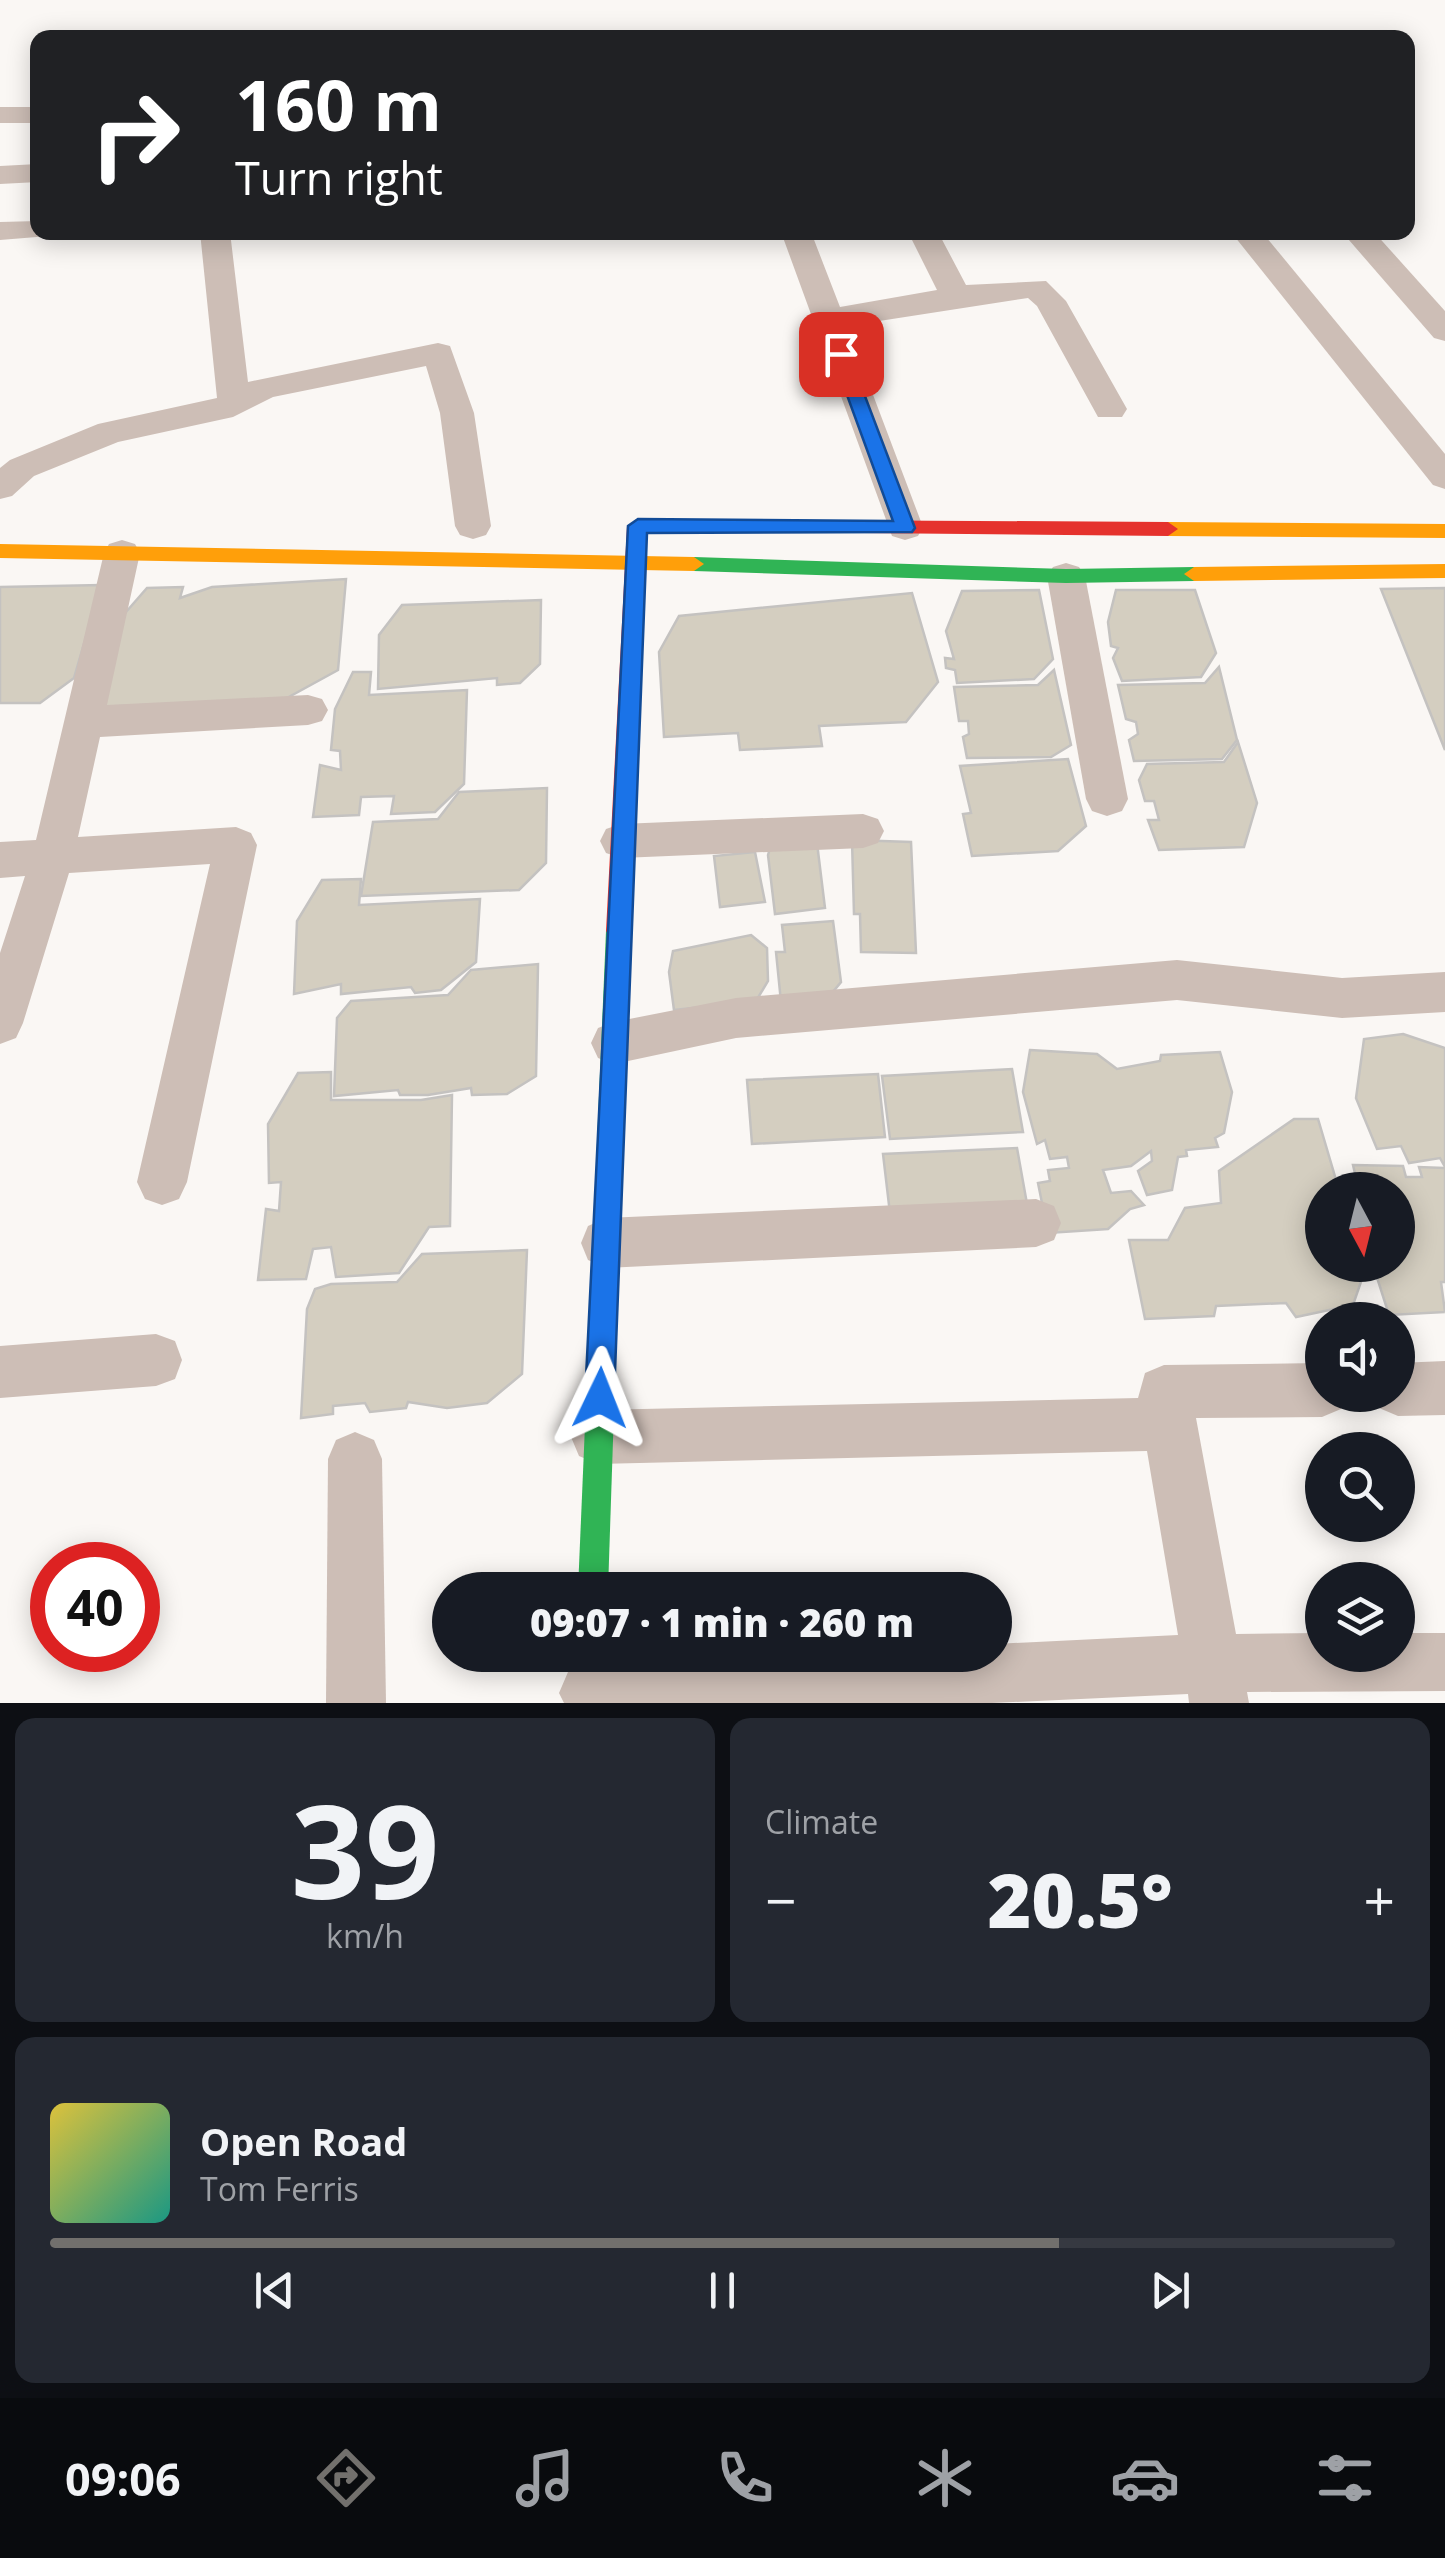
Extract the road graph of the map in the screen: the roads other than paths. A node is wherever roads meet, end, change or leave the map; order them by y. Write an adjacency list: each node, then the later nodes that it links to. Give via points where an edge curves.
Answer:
1 (30, 114): 2 (street)
2 (0, 116)
3 (30, 173): 4 (street)
4 (0, 174)
5 (30, 230): 6 (street)
6 (0, 231)
7 (216, 240): 15 (street)
8 (799, 240): 13 (street)
9 (927, 240): 12 (street)
10 (1253, 240): 17 (street)
11 (1364, 240): 14 (street)
12 (956, 296): 13 (street); 16 (street, via 1024,287 1043,292)
13 (828, 319): 20 (street)
14 (1445, 331)
15 (234, 403): 18 (street, via 110,432 22,468); 19 (street, via 264,388 438,354 457,413)
16 (1110, 409)
17 (1445, 476)
18 (0, 487)
19 (472, 526)
20 (905, 528): 21 (street); 24 (street, via 628,526)
21 (1445, 532)
22 (0, 551): 23 (street)
23 (122, 554): 24 (street); 28 (street)
24 (632, 562): 26 (street); 31 (street)
25 (1445, 571): 26 (street)
26 (1066, 576): 29 (street)
27 (308, 710): 28 (street)
28 (81, 722): 32 (street)
29 (1108, 799)
30 (862, 831): 31 (street)
31 (622, 841): 36 (street)
32 (53, 856): 33 (street); 35 (street); 37 (street, via 236,845)
33 (0, 860)
34 (1445, 992): 36 (street, via 1342,998 1177,980 736,1018)
35 (0, 1024)
36 (614, 1043): 39 (street)
37 (162, 1182)
38 (1036, 1224): 39 (street)
39 (606, 1242): 46 (street)
40 (156, 1360): 41 (street)
41 (0, 1372)
42 (1445, 1388): 43 (street)
43 (1415, 1389)
44 (1305, 1390): 45 (street, via 1164,1392)
45 (1170, 1424): 46 (street); 50 (street)
46 (598, 1438): 48 (street)
47 (355, 1459): 52 (street)
48 (593, 1572)
49 (1445, 1662): 50 (street)
50 (1216, 1683): 51 (street)
51 (589, 1684)
52 (356, 1703)

